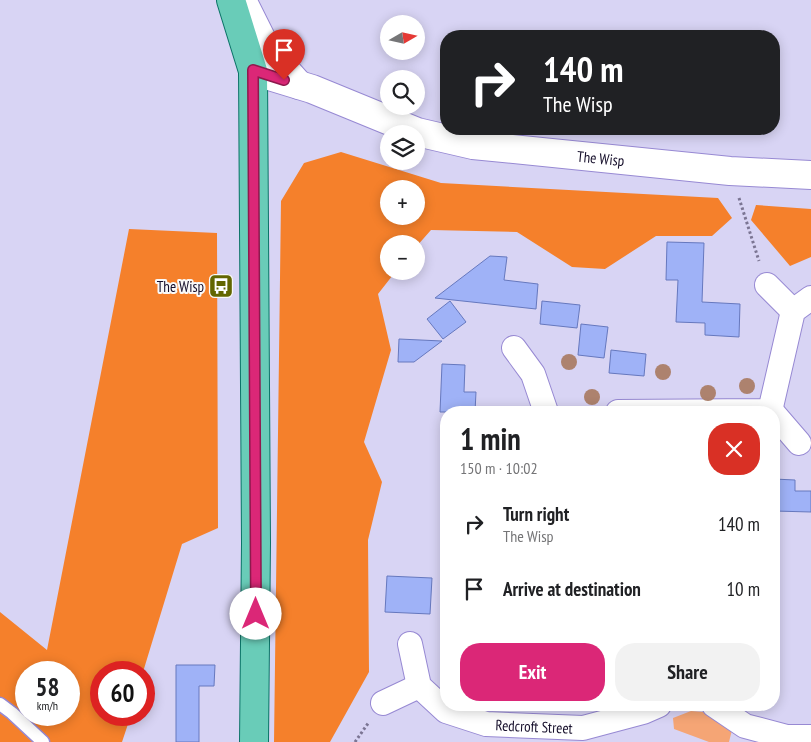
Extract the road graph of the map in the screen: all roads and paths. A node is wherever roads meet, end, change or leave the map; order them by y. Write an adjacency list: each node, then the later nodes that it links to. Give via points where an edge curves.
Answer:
1 (231, 0): 3 (main road)
2 (242, 0): 4 (street, via 266,48)
3 (253, 70): 4 (street, The Wisp); 24 (main road)
4 (299, 85): 5 (street, The Wisp, via 417,132 473,145)
5 (730, 171): 6 (street, The Wisp); 7 (path)
6 (811, 175)
7 (767, 285): 8 (street)
8 (802, 305): 11 (street)
9 (514, 348): 10 (street, via 533,374)
10 (544, 406)
11 (774, 406)
12 (780, 422): 13 (street)
13 (799, 443)
14 (410, 644): 15 (street)
15 (419, 686): 16 (street); 18 (street, Redcroft Street)
16 (383, 703)
17 (0, 704): 23 (lane)
18 (440, 705)
19 (446, 711): 20 (street, Redcroft Street, via 486,724 583,728)
20 (645, 711)
21 (723, 711): 22 (street, via 745,726 787,737)
22 (811, 737)
23 (43, 742)
24 (254, 742)

